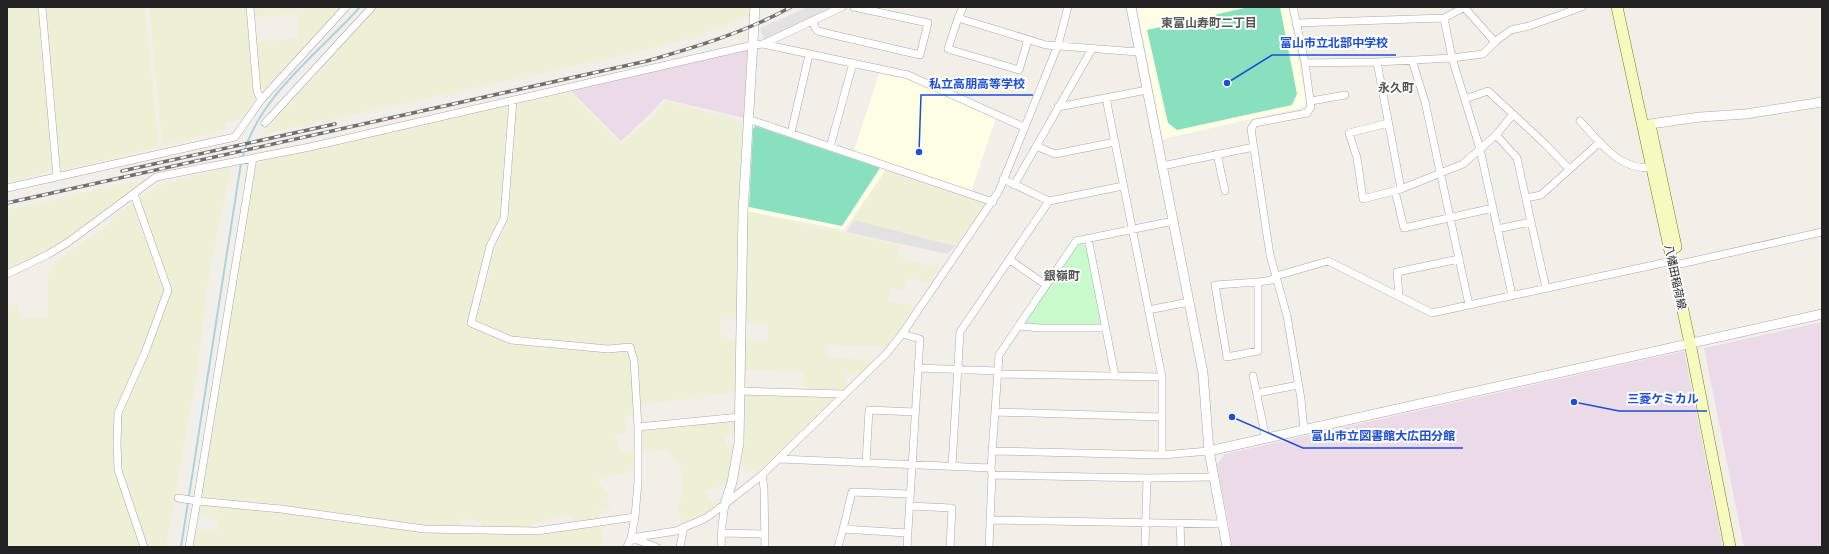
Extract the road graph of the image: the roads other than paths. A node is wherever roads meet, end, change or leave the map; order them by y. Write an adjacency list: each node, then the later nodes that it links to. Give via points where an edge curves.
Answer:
1 (42, 7): 63 (street)
2 (250, 7): 37 (street, via 257,91)
3 (346, 7): 37 (street)
4 (372, 7): 46 (street)
5 (755, 7): 23 (street)
6 (842, 7): 18 (street)
7 (854, 7): 18 (street, via 928,23 920,55 817,31)
8 (963, 7): 16 (street)
9 (1068, 7): 24 (street)
10 (1131, 7): 26 (street)
11 (1293, 7): 19 (street)
12 (1464, 7): 17 (street); 21 (street)
13 (1582, 7): 21 (street, via 1511,30)
14 (1617, 7): 47 (main road, 八幡田稲荷線)
15 (1624, 7): 47 (main road, 八幡田稲荷線)
16 (958, 18): 20 (street); 20 (street, via 948,49 1019,70)
17 (1444, 18): 19 (street); 28 (street)
18 (812, 22): 22 (street)
19 (1296, 23): 32 (street)
20 (1028, 40): 24 (street)
21 (1495, 42): 28 (street, via 1484,54)
22 (763, 44): 23 (street); 27 (street)
23 (753, 45): 38 (street); 43 (street)
24 (1058, 45): 25 (street); 48 (street)
25 (1092, 49): 26 (street); 41 (street)
26 (1139, 52): 33 (street)
27 (809, 55): 31 (street); 49 (street)
28 (1452, 58): 29 (street); 36 (street)
29 (1412, 60): 30 (street); 62 (street, via 1425,102)
30 (1377, 62): 32 (street); 45 (street)
31 (853, 63): 48 (street, via 908,75); 54 (street)
32 (1305, 63): 39 (street)
33 (1147, 90): 35 (street); 59 (street)
34 (1345, 95): 39 (street)
35 (1106, 98): 41 (street); 51 (street)
36 (1465, 99): 42 (street, via 1488,91); 56 (street)
37 (262, 100): 63 (street, via 235,137)
38 (513, 100): 58 (street); 114 (street, via 504,218 490,246 471,323 511,340 608,349 630,347 634,360)
39 (1311, 100): 55 (street, via 1311,108 1307,113 1256,123 1251,129)
40 (1822, 102): 47 (street, via 1746,114 1700,117)
41 (1058, 107): 53 (street)
42 (1513, 114): 50 (street); 61 (street)
43 (748, 119): 49 (street); 107 (street, via 743,212)
44 (1580, 121): 52 (street)
45 (1388, 122): 68 (street); 68 (street, via 1349,132 1357,158 1363,199)
46 (265, 123)
47 (1646, 125): 60 (main road, 八幡田稲荷線)
48 (1024, 126): 64 (street)
49 (791, 133): 54 (street)
50 (1496, 135): 56 (street); 71 (street, via 1516,158)
51 (1115, 142): 53 (street, via 1054,154); 66 (street)
52 (1600, 142): 60 (street, via 1614,156 1636,168); 61 (street)
53 (1036, 146): 65 (street)
54 (830, 147): 72 (street)
55 (1254, 147): 57 (street); 86 (street, via 1270,255)
56 (1480, 149): 62 (street, via 1463,164); 74 (street)
57 (1217, 154): 59 (street); 69 (street)
58 (253, 158): 70 (street, via 156,177); 130 (street)
59 (1162, 166): 76 (street)
60 (1655, 167): 84 (main road, 八幡田稲荷線)
61 (1569, 169): 71 (street, via 1541,196)
62 (1440, 173): 68 (street); 75 (street)
63 (57, 176): 67 (street)
64 (1004, 179): 65 (street); 72 (street)
65 (1014, 185): 73 (street)
66 (1123, 186): 73 (street); 79 (street)
67 (7, 188)
68 (1398, 190): 75 (street, via 1404,228)
69 (1225, 191)
70 (134, 194): 85 (street, via 47,255); 144 (street, via 168,290 146,350 118,413 118,470)
71 (1526, 198): 77 (street)
72 (993, 202): 98 (street)
73 (1049, 202): 83 (street)
74 (1493, 208): 75 (street); 78 (street)
75 (1450, 218): 82 (street)
76 (1173, 222): 79 (street); 92 (street)
77 (1531, 222): 78 (street); 89 (street)
78 (1497, 229): 90 (street)
79 (1132, 230): 81 (street); 94 (street)
80 (1822, 232): 84 (street)
81 (1088, 238): 88 (street, via 1076,241); 97 (street)
82 (1459, 259): 91 (street, via 1397,272); 93 (street)
83 (1010, 260): 88 (street); 101 (street, via 960,332)
84 (1676, 262): 89 (street); 99 (main road, 八幡田稲荷線)
85 (7, 274)
86 (1276, 276): 87 (street, via 1272,280); 91 (street, via 1328,261); 106 (street, via 1287,316)
87 (1258, 282): 87 (street, via 1215,286 1228,357 1258,351)
88 (1046, 285): 96 (street)
89 (1546, 288): 90 (street)
90 (1512, 295): 93 (street)
91 (1399, 296): 93 (street, via 1432,313)
92 (1189, 302): 94 (street); 118 (street, via 1203,373)
93 (1469, 305)
94 (1148, 310): 105 (street)
95 (1822, 314): 99 (street)
96 (1019, 326): 97 (street); 102 (street, via 998,355)
97 (1105, 328): 103 (street)
98 (902, 334): 100 (street, via 920,339); 109 (street, via 887,353)
99 (1693, 343): 115 (street); 158 (main road, 八幡田稲荷線); 159 (main road, 八幡田稲荷線)
100 (918, 368): 101 (street); 110 (street)
101 (958, 370): 102 (street); 123 (street)
102 (998, 373): 103 (street); 111 (street)
103 (1115, 376): 105 (street)
104 (1253, 376): 108 (street)
105 (1162, 377): 113 (street)
106 (1298, 385): 108 (street); 115 (street)
107 (740, 390): 109 (street); 112 (street)
108 (1257, 393): 116 (street)
109 (844, 394): 120 (street)
110 (914, 412): 121 (street, via 869,410); 122 (street)
111 (996, 412): 113 (street); 117 (street)
112 (739, 417): 114 (street); 131 (street, via 739,443)
113 (1161, 417): 119 (street)
114 (638, 427): 133 (street)
115 (1304, 430): 116 (street)
116 (1266, 439): 118 (street)
117 (992, 451): 119 (street); 124 (street)
118 (1209, 451): 119 (street); 126 (street)
119 (1162, 455)
120 (779, 459): 121 (street); 125 (street)
121 (866, 463): 122 (street)
122 (912, 465): 123 (street); 128 (street)
123 (952, 466): 124 (street)
124 (992, 472): 127 (street); 134 (street)
125 (762, 475): 131 (street); 141 (street)
126 (1214, 477): 127 (street); 137 (street)
127 (1147, 478): 135 (street)
128 (909, 494): 132 (street); 139 (street, via 852,492)
129 (178, 498): 130 (street)
130 (197, 501): 133 (street, via 424,529 537,532); 145 (street)
131 (725, 504): 138 (street, via 706,518); 140 (street)
132 (909, 506): 142 (street); 153 (street, via 952,508)
133 (635, 517): 143 (street)
134 (991, 520): 135 (street); 154 (street)
135 (1146, 523): 136 (street); 155 (street)
136 (1180, 524): 137 (street); 156 (street)
137 (1223, 524): 157 (street)
138 (684, 527): 143 (street, via 676,531); 148 (street)
139 (843, 529): 142 (street); 151 (street)
140 (722, 533): 141 (street); 149 (street)
141 (764, 534): 150 (street)
142 (907, 534): 152 (street)
143 (631, 538): 146 (street); 147 (street)
144 (144, 547)
145 (189, 547)
146 (627, 547)
147 (656, 547)
148 (680, 547)
149 (721, 547)
150 (765, 547)
151 (838, 547)
152 (907, 547)
153 (950, 547)
154 (989, 547)
155 (1145, 547)
156 (1181, 547)
157 (1227, 547)
158 (1730, 547)
159 (1737, 547)

